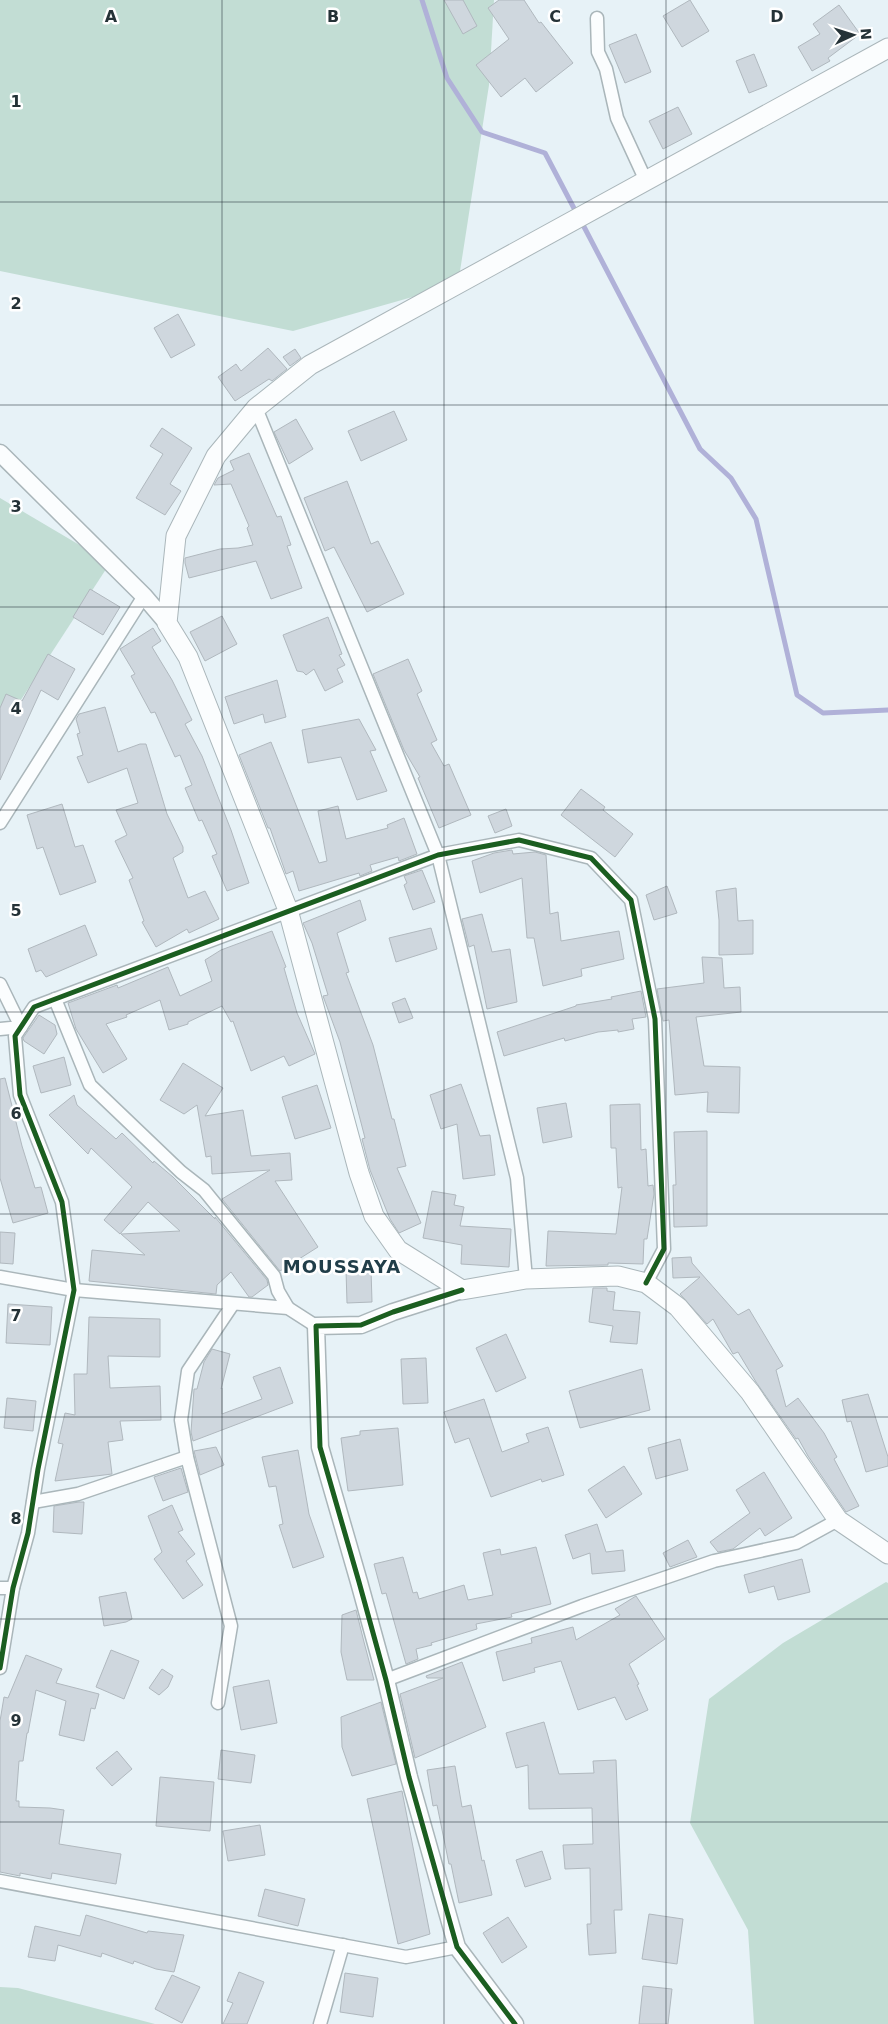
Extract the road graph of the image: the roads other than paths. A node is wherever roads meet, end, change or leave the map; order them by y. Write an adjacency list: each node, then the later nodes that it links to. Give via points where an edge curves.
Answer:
1 (597, 18): 3 (street, via 598,52 606,69 617,118)
2 (888, 48): 3 (main road)
3 (646, 181): 4 (main road, via 310,365)
4 (256, 408): 7 (main road, via 216,456 176,536); 9 (street)
5 (0, 453): 6 (street)
6 (144, 596): 7 (street); 8 (street)
7 (167, 623): 10 (main road, via 188,657)
8 (0, 824)
9 (438, 855): 10 (street); 16 (street, via 517,1178); 17 (street, via 519,840 591,858 631,900 655,1018 664,1249)
10 (288, 910): 12 (street); 19 (main road, via 358,1173 374,1216 398,1250)
11 (0, 984): 13 (street)
12 (55, 999): 13 (street, via 34,1007); 21 (street, via 90,1085 204,1190 274,1276)
13 (21, 1026): 14 (street); 18 (street, via 15,1036 20,1095 62,1202)
14 (0, 1029)
15 (0, 1276): 18 (street)
16 (526, 1279): 17 (main road, via 618,1276); 19 (main road)
17 (646, 1283): 25 (main road, via 678,1307 750,1392)
18 (74, 1290): 20 (street); 24 (street)
19 (462, 1290): 22 (street, via 361,1325)
20 (233, 1304): 21 (street); 23 (street, via 188,1371 181,1420)
21 (288, 1308): 22 (street)
22 (316, 1326): 29 (street, via 320,1447)
23 (188, 1457): 24 (street, via 78,1494); 30 (street, via 231,1626)
24 (33, 1502): 27 (street, via 28,1533)
25 (838, 1520): 26 (main road); 29 (street, via 796,1543 714,1561 582,1606)
26 (888, 1554)
27 (6, 1588): 28 (street)
28 (0, 1668)
29 (386, 1680): 33 (street, via 409,1777)
30 (218, 1703)
31 (0, 1881): 32 (street)
32 (343, 1945): 33 (street, via 406,1957); 34 (street)
33 (457, 1947): 35 (street)
34 (320, 2024)
35 (515, 2024)

